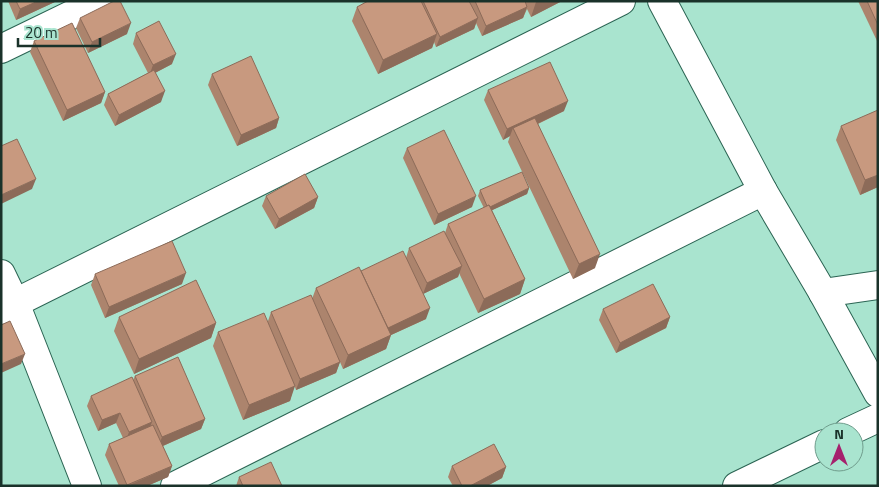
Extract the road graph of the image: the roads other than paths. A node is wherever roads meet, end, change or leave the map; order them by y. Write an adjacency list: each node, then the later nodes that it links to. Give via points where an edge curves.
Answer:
1 (100, 1): 4 (street)
2 (621, 1): 9 (street)
3 (662, 1): 5 (street)
4 (1, 49)
5 (763, 191): 8 (street); 15 (street)
6 (1, 274): 9 (street)
7 (878, 285): 8 (street)
8 (823, 293): 10 (street)
9 (8, 307): 14 (street)
10 (878, 393)
11 (878, 418): 12 (street)
12 (864, 425)
13 (814, 449): 16 (street)
14 (88, 486)
15 (175, 486)
16 (737, 486)

